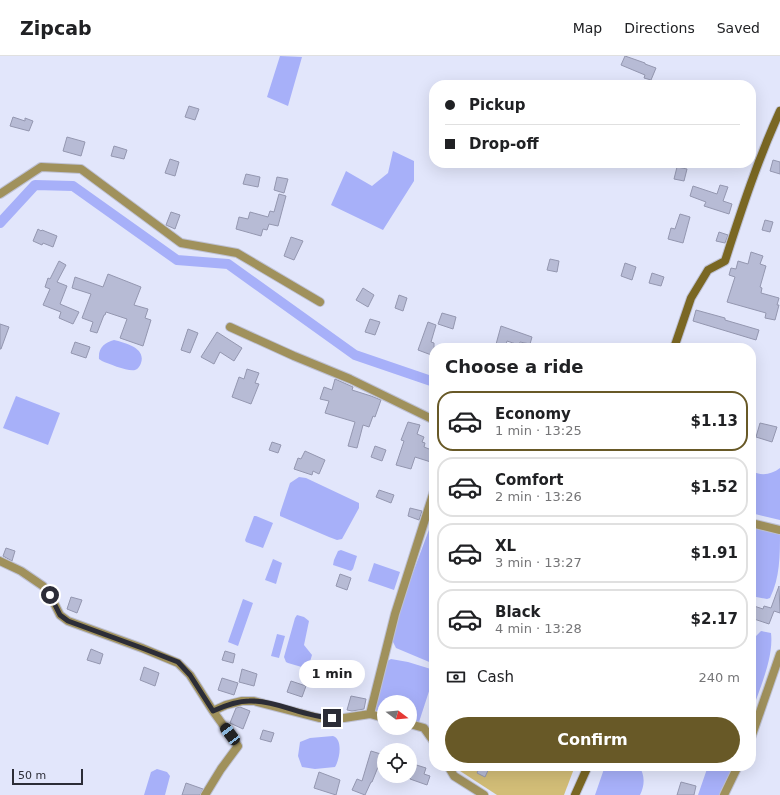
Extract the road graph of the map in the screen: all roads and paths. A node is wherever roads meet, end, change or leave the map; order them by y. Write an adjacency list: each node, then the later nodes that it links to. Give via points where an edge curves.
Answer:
1 (780, 111): 5 (street, via 725,261 708,270 691,298)
2 (0, 194): 3 (street, via 41,167 81,169 181,243 237,253)
3 (320, 302)
4 (230, 327): 6 (street, via 350,379)
5 (676, 343)
6 (429, 418)
7 (429, 507): 13 (street, via 395,614)
8 (756, 524): 9 (street)
9 (780, 530)
10 (0, 562): 12 (street, via 21,571 43,586 60,615 68,621 178,662 190,675)
11 (780, 654): 16 (street)
12 (213, 711): 13 (street, via 226,705 249,701 319,718); 21 (street, via 238,746)
13 (370, 714): 14 (street)
14 (377, 716)
15 (417, 726): 17 (street, via 424,728)
16 (756, 726)
17 (429, 735)
18 (451, 771): 22 (street, via 454,776)
19 (586, 771): 23 (street)
20 (736, 771): 24 (street)
21 (205, 795)
22 (484, 795)
23 (575, 795)
24 (724, 795)

